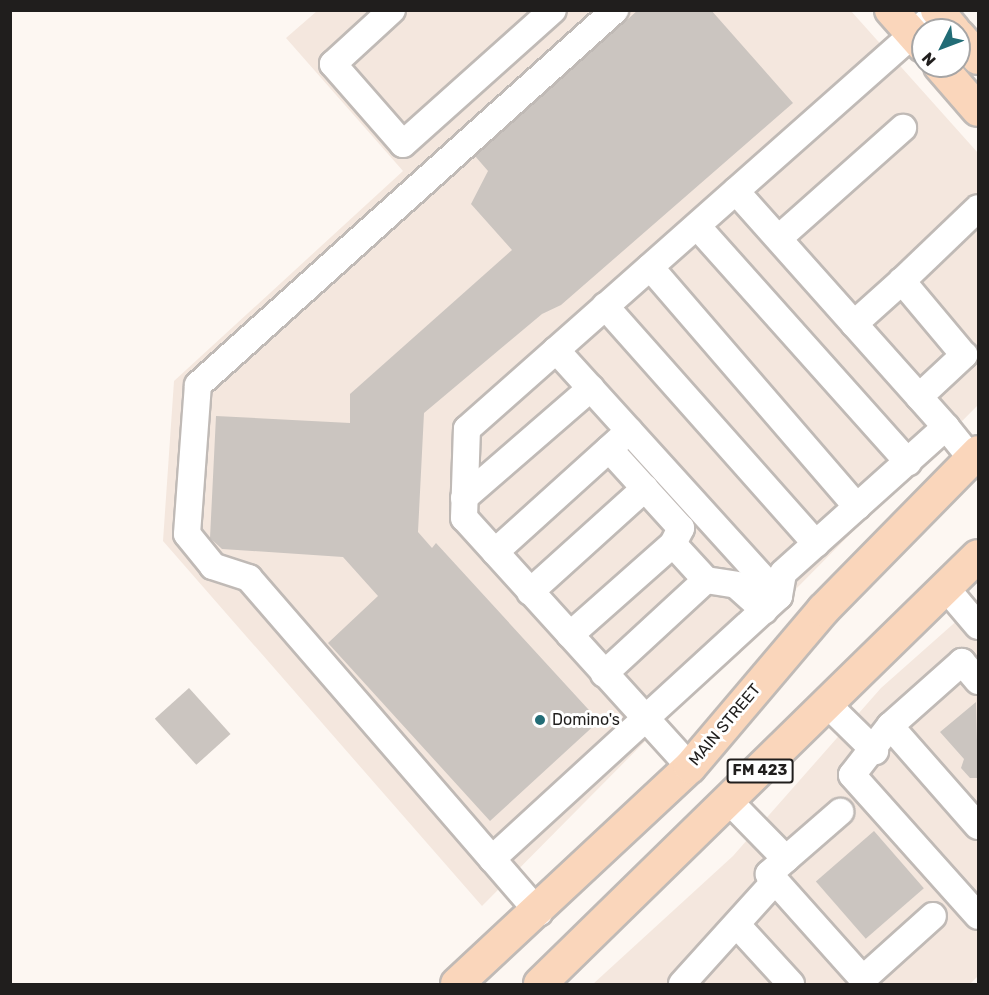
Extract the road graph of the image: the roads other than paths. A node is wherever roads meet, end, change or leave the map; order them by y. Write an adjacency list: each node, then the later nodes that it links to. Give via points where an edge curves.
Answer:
1 (392, 10): 2 (lane, via 333,63 403,144)
2 (553, 10)
3 (615, 10): 51 (lane, via 198,385 187,534 213,566 249,578)
4 (891, 10): 5 (main road)
5 (911, 32)
6 (911, 46): 10 (lane)
7 (950, 78): 8 (main road)
8 (978, 110)
9 (903, 128): 13 (lane)
10 (736, 191): 12 (lane); 13 (lane)
11 (978, 208): 15 (lane)
12 (696, 226): 14 (lane); 25 (lane)
13 (778, 238): 17 (lane)
14 (650, 267): 16 (lane); 28 (lane)
15 (902, 281): 17 (lane); 20 (lane, via 964,355)
16 (605, 306): 18 (lane); 31 (lane)
17 (854, 324): 20 (lane)
18 (556, 350): 19 (lane); 27 (lane, via 467,429)
19 (591, 388): 22 (lane); 27 (lane)
20 (919, 397): 21 (lane)
21 (946, 427): 24 (lane); 25 (lane)
22 (629, 431): 23 (lane); 29 (lane)
23 (609, 449): 26 (lane); 32 (lane)
24 (975, 455): 47 (main road, MAIN STREET / FM 423, via 823,610)
25 (908, 462): 28 (lane)
26 (645, 488): 30 (lane); 36 (lane)
27 (464, 498): 32 (lane, via 464,518)
28 (857, 507): 31 (lane)
29 (700, 510): 30 (lane); 37 (lane)
30 (677, 536): 34 (lane); 39 (lane)
31 (816, 544): 37 (lane, via 783,573)
32 (495, 552): 36 (lane)
33 (978, 556): 35 (main road, FM 423)
34 (706, 580): 37 (lane, via 736,585); 42 (lane)
35 (945, 587): 38 (lane); 43 (main road, FM 423)
36 (530, 592): 39 (lane)
37 (771, 603): 44 (lane)
38 (978, 626)
39 (570, 635): 42 (lane)
40 (978, 642): 41 (lane)
41 (970, 671): 45 (lane)
42 (604, 674): 44 (lane)
43 (828, 705): 46 (lane); 48 (main road, FM 423)
44 (645, 719): 47 (lane); 51 (lane)
45 (890, 726): 46 (lane); 50 (lane)
46 (875, 751): 55 (lane, via 852,775)
47 (690, 767): 48 (main road); 53 (main road, MAIN STREET / FM 423)
48 (729, 801): 52 (lane); 58 (main road, FM 423)
49 (840, 812): 52 (lane)
50 (978, 826)
51 (492, 859): 53 (lane)
52 (781, 870): 54 (lane, via 863,979); 56 (lane)
53 (539, 913): 57 (main road, MAIN STREET / FM 423)
54 (933, 916)
55 (978, 916)
56 (736, 925): 59 (lane); 60 (lane)
57 (457, 984)
58 (540, 984)
59 (682, 984)
60 (791, 984)

